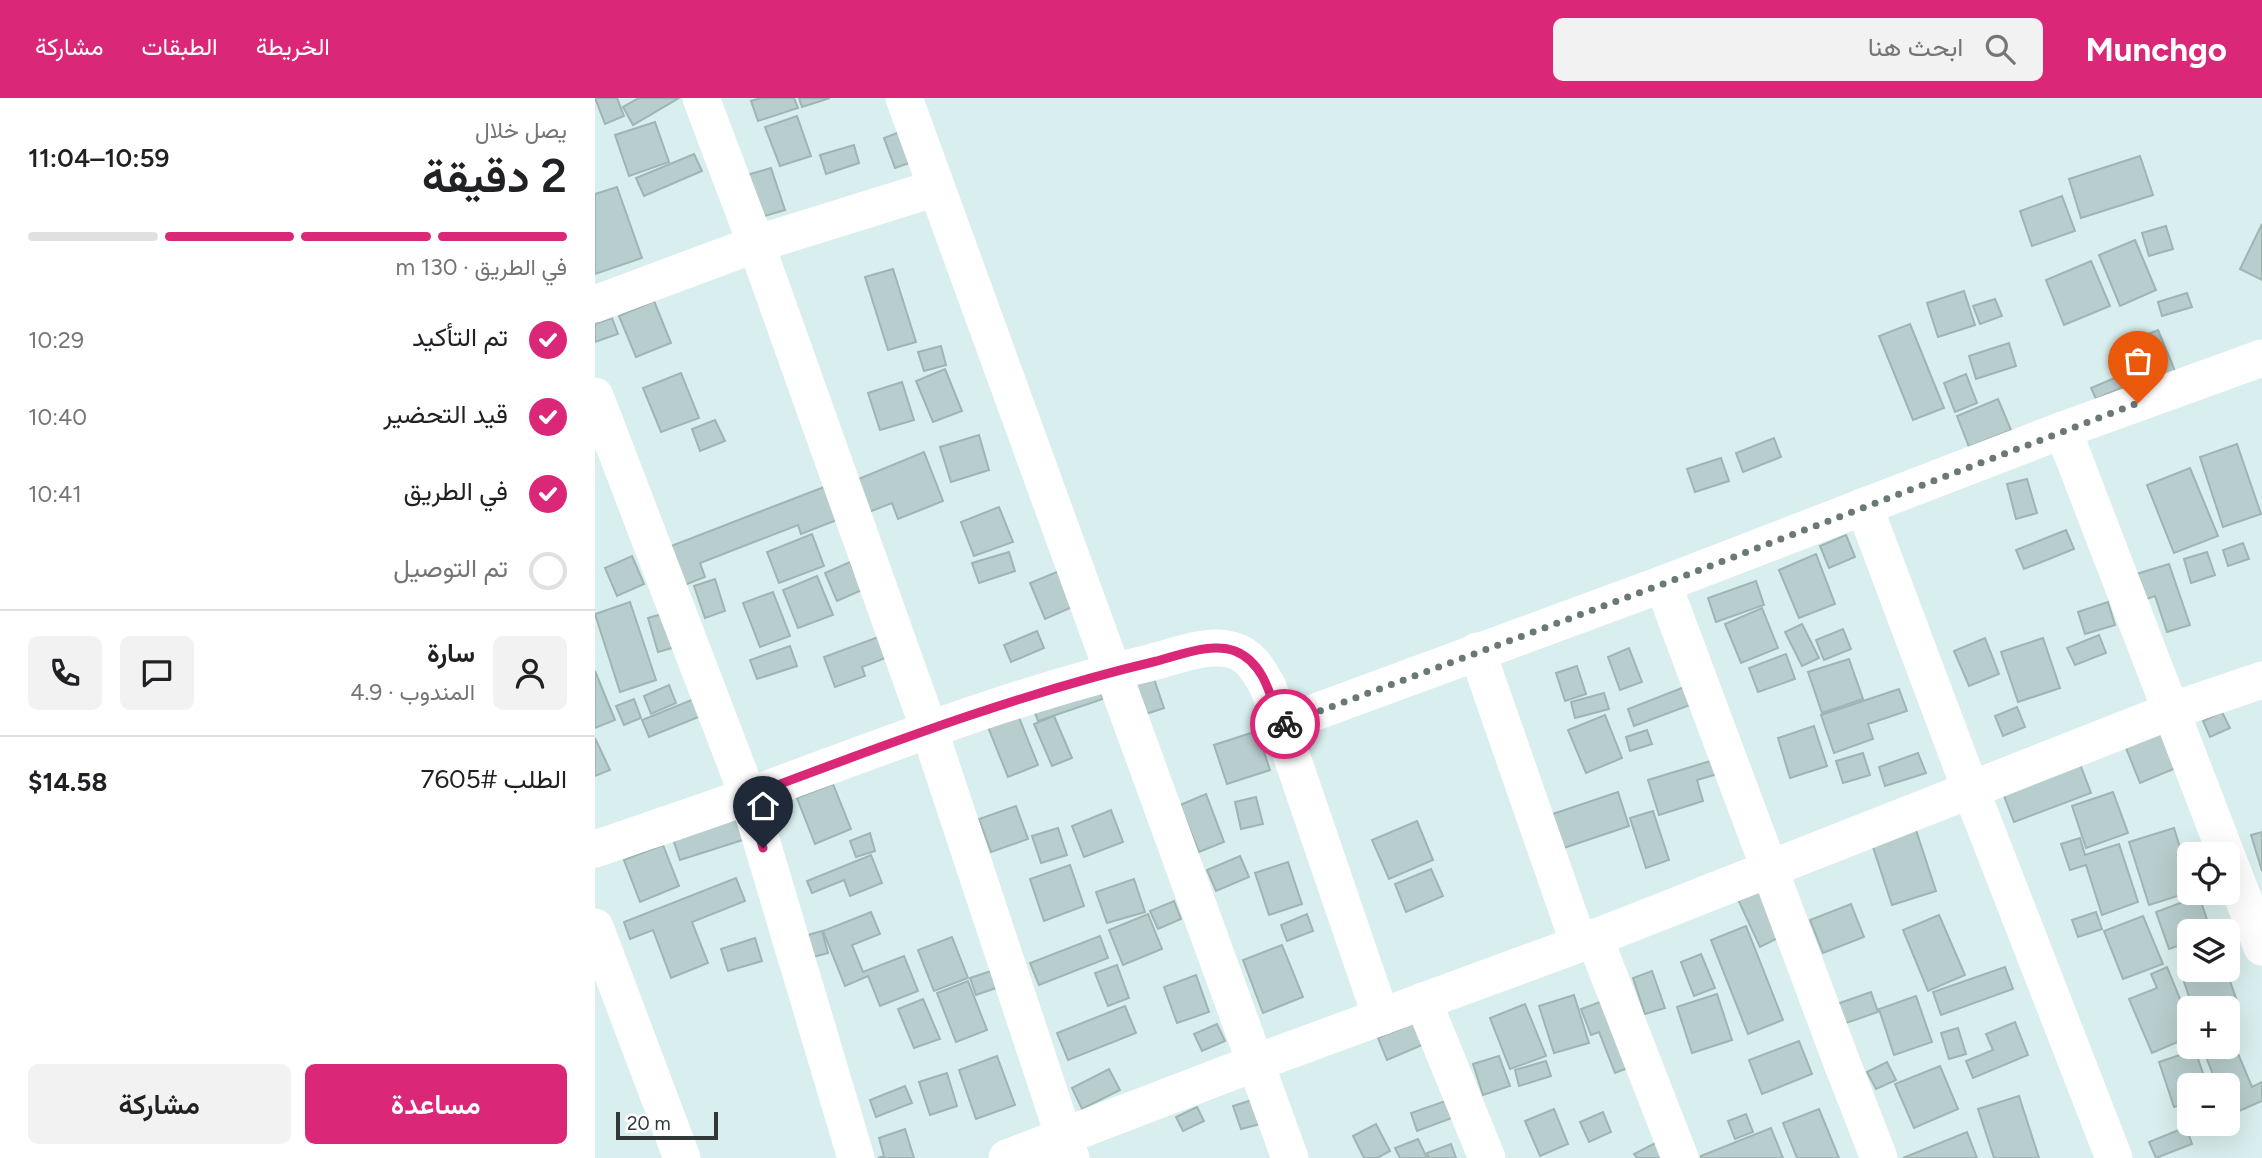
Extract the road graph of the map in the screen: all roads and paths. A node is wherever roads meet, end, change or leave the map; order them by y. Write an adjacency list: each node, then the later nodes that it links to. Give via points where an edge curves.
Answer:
1 (701, 98): 4 (street)
2 (904, 98): 3 (street)
3 (936, 188): 4 (street); 12 (street)
4 (756, 244): 5 (street); 16 (street)
5 (595, 304)
6 (2262, 358): 8 (street)
7 (595, 396): 18 (street)
8 (2063, 430): 9 (street); 14 (street)
9 (1864, 506): 10 (street); 17 (street)
10 (1663, 584): 11 (street); 21 (street)
11 (1477, 651): 15 (street); 25 (street)
12 (1111, 672): 15 (street, via 1211,648 1232,650 1249,658 1259,671); 16 (street); 28 (street)
13 (2262, 680): 14 (street)
14 (2171, 711): 17 (street); 19 (street)
15 (1280, 725): 27 (street)
16 (929, 729): 18 (street); 29 (street)
17 (1970, 788): 21 (street); 37 (street)
18 (748, 796): 20 (street); 31 (street)
19 (2221, 842)
20 (595, 849)
21 (1770, 867): 25 (street); 36 (street)
22 (2240, 885): 23 (street)
23 (2258, 924)
24 (595, 927): 30 (street)
25 (1586, 940): 26 (street); 35 (street)
26 (1423, 1001): 27 (street); 34 (street)
27 (1381, 1017): 28 (street)
28 (1255, 1063): 29 (street); 33 (street)
29 (1067, 1148): 32 (street)
30 (682, 1158)
31 (856, 1158)
32 (1007, 1158)
33 (1290, 1158)
34 (1487, 1158)
35 (1680, 1158)
36 (1879, 1158)
37 (2114, 1158)

